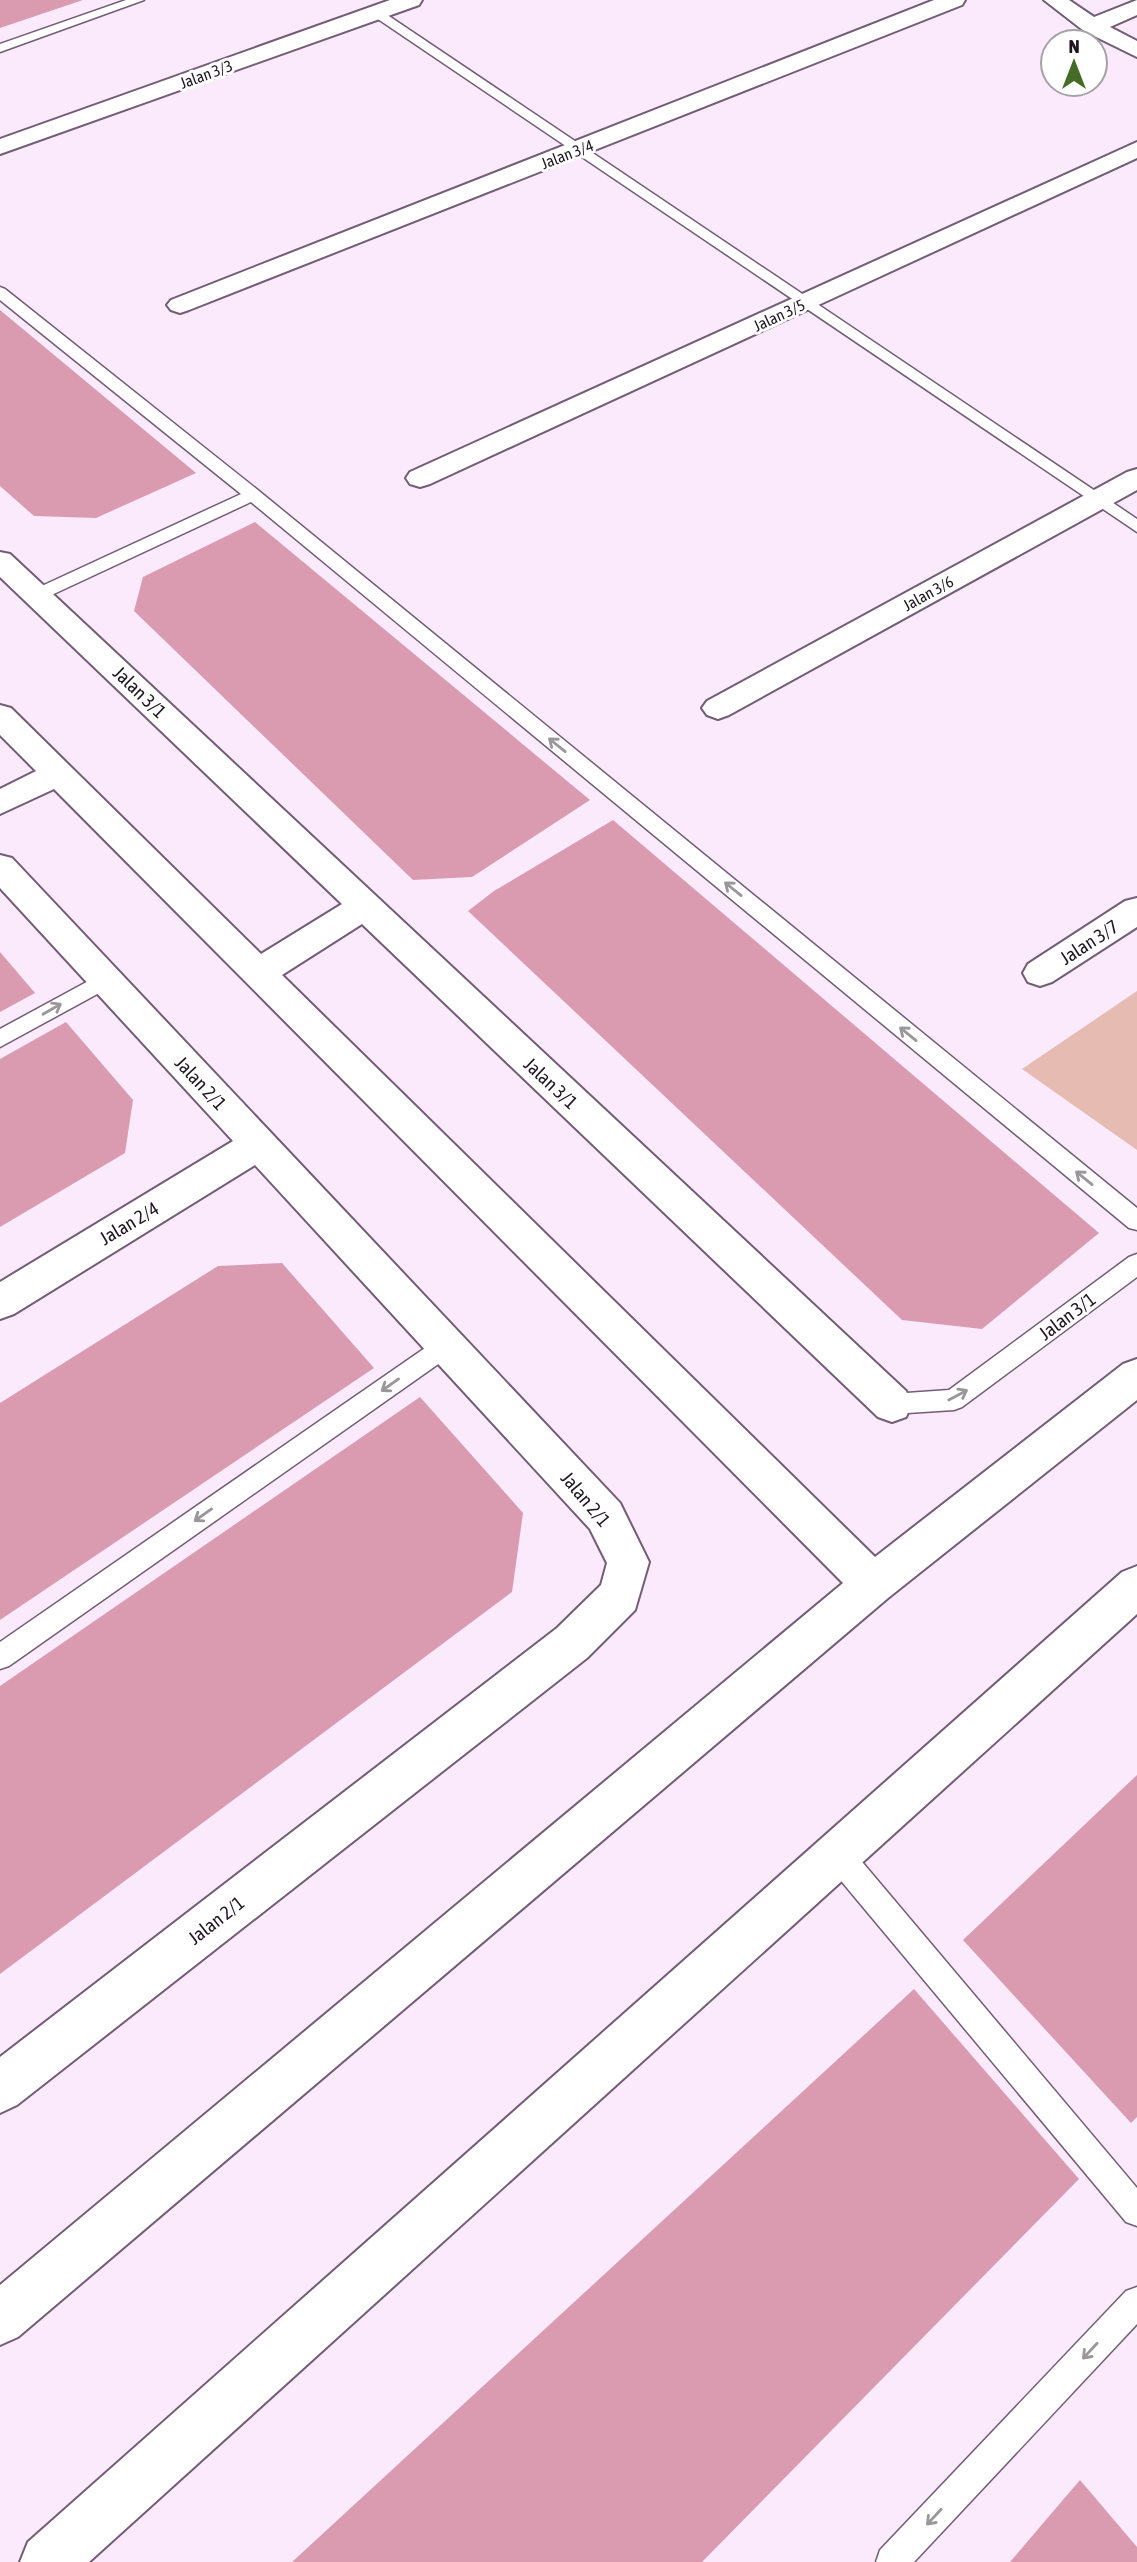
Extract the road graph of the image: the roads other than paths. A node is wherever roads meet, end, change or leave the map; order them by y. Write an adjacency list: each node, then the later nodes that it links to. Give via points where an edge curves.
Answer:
1 (138, 0): 8 (lane)
2 (411, 0): 6 (street, Jalan 3/3)
3 (954, 0): 11 (street, Jalan 3/4)
4 (1055, 0): 7 (street)
5 (1137, 7): 7 (street)
6 (377, 12): 10 (street, Jalan 3/3); 11 (lane)
7 (1092, 26): 9 (street)
8 (0, 48)
9 (1137, 50)
10 (0, 147)
11 (579, 149): 14 (lane); 15 (street, Jalan 3/4)
12 (1137, 149): 14 (street, Jalan 3/5)
13 (0, 292): 18 (lane)
14 (805, 302): 16 (street, Jalan 3/5); 19 (lane)
15 (180, 306)
16 (420, 478)
17 (1137, 478): 19 (street, Jalan 3/6)
18 (253, 495): 22 (lane); 35 (lane, one-way to 18)
19 (1097, 500): 20 (lane); 23 (street, Jalan 3/6)
20 (1137, 527)
21 (0, 561): 22 (street, Jalan 3/1)
22 (37, 595): 28 (street, Jalan 3/1)
23 (718, 708)
24 (0, 716): 25 (street)
25 (57, 774): 26 (street); 31 (street)
26 (0, 803)
27 (0, 867): 32 (street, Jalan 2/1)
28 (364, 906): 31 (street); 40 (street, Jalan 3/1)
29 (1137, 910): 30 (street, Jalan 3/7)
30 (1040, 973)
31 (259, 974): 41 (street)
32 (105, 979): 33 (lane, one-way to 32); 34 (street, Jalan 2/1)
33 (0, 1039)
34 (258, 1144): 37 (street, Jalan 2/4); 38 (street, Jalan 2/1)
35 (1137, 1222)
36 (1137, 1264): 40 (lane, Jalan 3/1, one-way to 36, via 954,1400)
37 (0, 1302)
38 (446, 1346): 43 (lane, one-way to 43); 45 (street, Jalan 2/1, via 605,1516 628,1562 620,1596 572,1643)
39 (1137, 1376): 41 (street)
40 (892, 1404)
41 (873, 1584): 48 (street)
42 (1137, 1586): 44 (street)
43 (0, 1657)
44 (837, 1854): 46 (lane); 49 (street)
45 (0, 2088)
46 (1137, 2211)
47 (1137, 2302): 50 (lane, one-way to 50)
48 (0, 2319)
49 (48, 2562)
50 (892, 2562)

